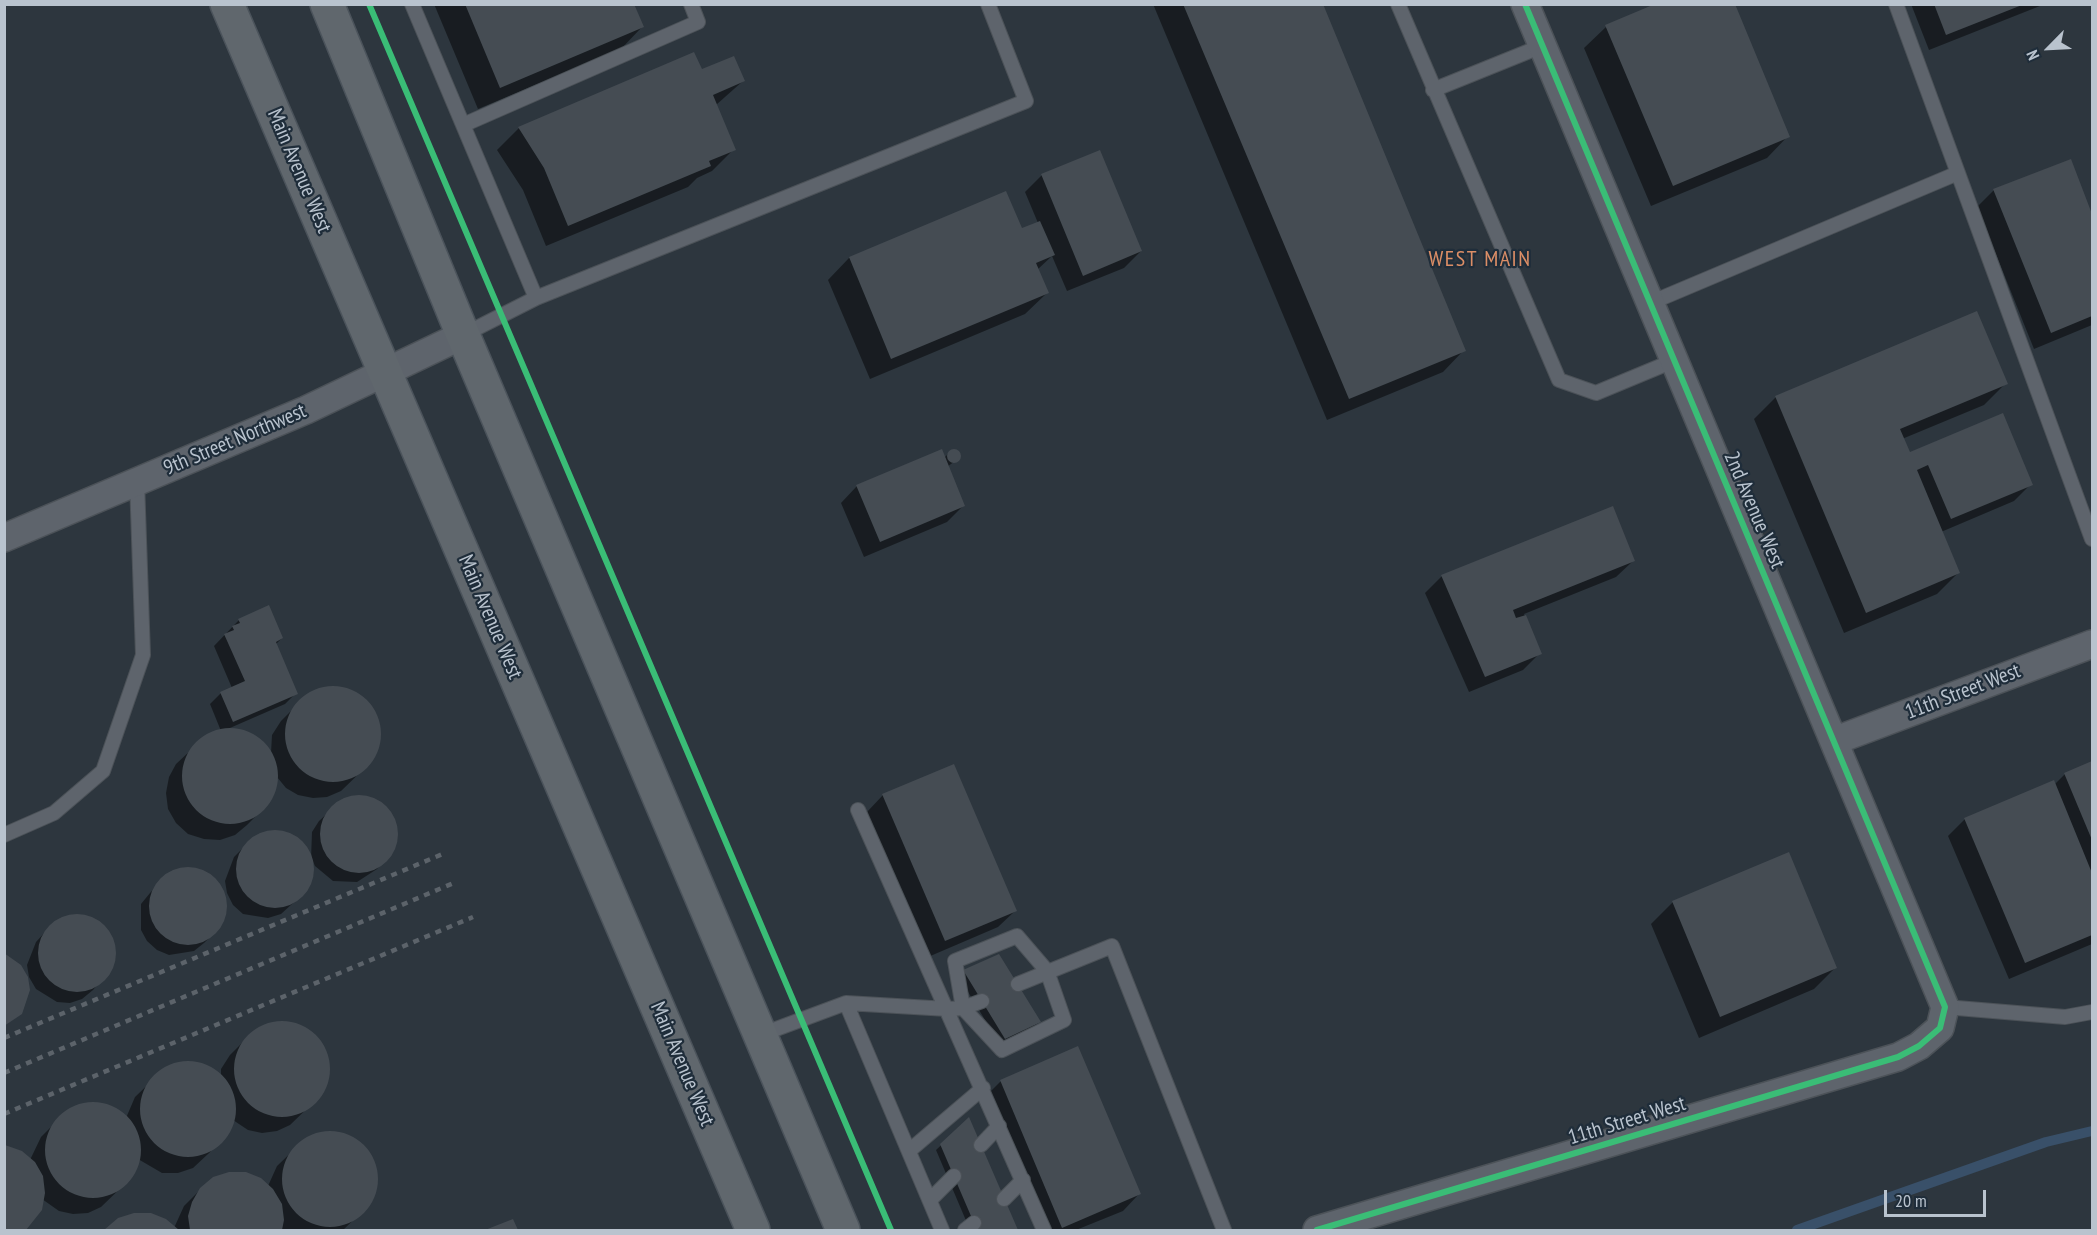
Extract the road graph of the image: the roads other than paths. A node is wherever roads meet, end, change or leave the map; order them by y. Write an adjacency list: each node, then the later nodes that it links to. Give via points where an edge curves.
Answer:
1 (227, 4): 17 (main road, Main Avenue West)
2 (327, 4): 15 (main road)
3 (412, 4): 11 (lane)
4 (691, 4): 11 (lane, via 698,22)
5 (988, 4): 13 (lane, via 1026,101)
6 (1398, 4): 10 (lane)
7 (1525, 4): 9 (street, 2nd Avenue West)
8 (1896, 4): 12 (lane)
9 (1542, 46): 10 (lane); 14 (street, 2nd Avenue West)
10 (1432, 90): 16 (lane, via 1559,380 1596,393)
11 (463, 125): 13 (lane)
12 (1958, 173): 14 (lane); 20 (lane)
13 (536, 298): 15 (lane)
14 (1650, 303): 16 (street, 2nd Avenue West)
15 (463, 335): 17 (street, 9th Street Northwest); 33 (main road)
16 (1673, 360): 22 (street, 2nd Avenue West)
17 (385, 373): 18 (street, 9th Street Northwest, via 306,411); 42 (main road, Main Avenue West)
18 (137, 481): 19 (street, 9th Street Northwest); 24 (lane, via 143,655 103,771 54,813)
19 (4, 538)
20 (2092, 539)
21 (2092, 644): 22 (street, 11th Street West)
22 (1834, 741): 32 (street, 2nd Avenue West)
23 (858, 810): 30 (lane)
24 (4, 835)
25 (1047, 971): 26 (lane); 29 (lane, via 1017,936 955,961); 29 (lane, via 1064,1020 1002,1050); 46 (lane, via 1112,946)
26 (1018, 984)
27 (982, 1001): 29 (lane)
28 (846, 1003): 30 (lane); 33 (lane); 37 (lane)
29 (963, 1008): 30 (lane)
30 (948, 1009): 34 (lane)
31 (2092, 1012): 32 (lane, via 2065,1017)
32 (1943, 1017): 47 (street, 11th Street West, via 1919,1046 1898,1057)
33 (760, 1035): 43 (main road)
34 (983, 1088): 35 (lane); 37 (lane)
35 (999, 1126): 36 (lane); 39 (lane)
36 (981, 1145)
37 (909, 1151): 41 (lane)
38 (954, 1176): 41 (lane)
39 (1023, 1180): 40 (lane); 45 (lane)
40 (1004, 1199)
41 (930, 1200): 44 (lane)
42 (753, 1230)
43 (843, 1230)
44 (942, 1230)
45 (1044, 1230)
46 (1224, 1230)
47 (1317, 1230)

